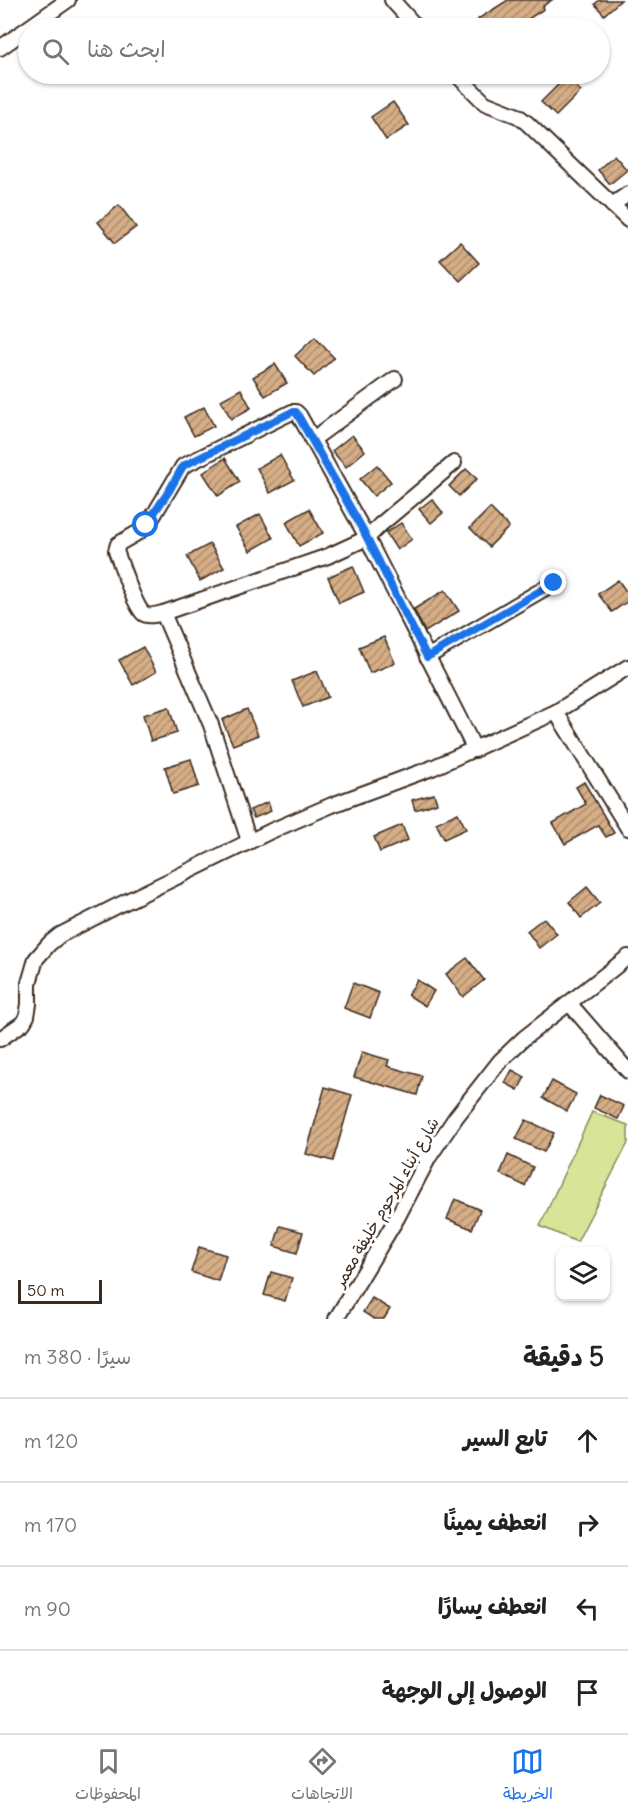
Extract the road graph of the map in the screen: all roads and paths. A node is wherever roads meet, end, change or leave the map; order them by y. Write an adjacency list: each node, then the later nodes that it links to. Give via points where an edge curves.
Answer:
1 (68, 0): 3 (street)
2 (399, 2): 4 (street)
3 (42, 18)
4 (410, 18)
5 (18, 35): 6 (street)
6 (0, 48)
7 (466, 84): 9 (street, via 485,103 527,123)
8 (628, 194): 9 (street)
9 (612, 205): 10 (street)
10 (628, 220)
11 (395, 379): 12 (street)
12 (312, 440): 14 (street); 16 (street, via 299,415 292,412 181,468 152,518 118,544 116,551 143,613)
13 (454, 464): 14 (street)
14 (367, 538): 16 (street, via 328,556); 17 (street)
15 (554, 583): 17 (street)
16 (163, 613): 22 (street, via 211,725)
17 (427, 657): 20 (street)
18 (628, 667): 19 (street)
19 (556, 712): 20 (street); 21 (street)
20 (475, 750): 22 (street)
21 (628, 828)
22 (249, 841): 25 (street, via 60,935 36,959 23,1023)
23 (628, 957): 24 (street, شارع أبناء المرحوم خليفة معمر)
24 (569, 1003): 26 (street); 27 (street, شارع أبناء المرحوم خليفة معمر, via 500,1061 456,1117)
25 (0, 1039)
26 (628, 1071)
27 (336, 1319)

